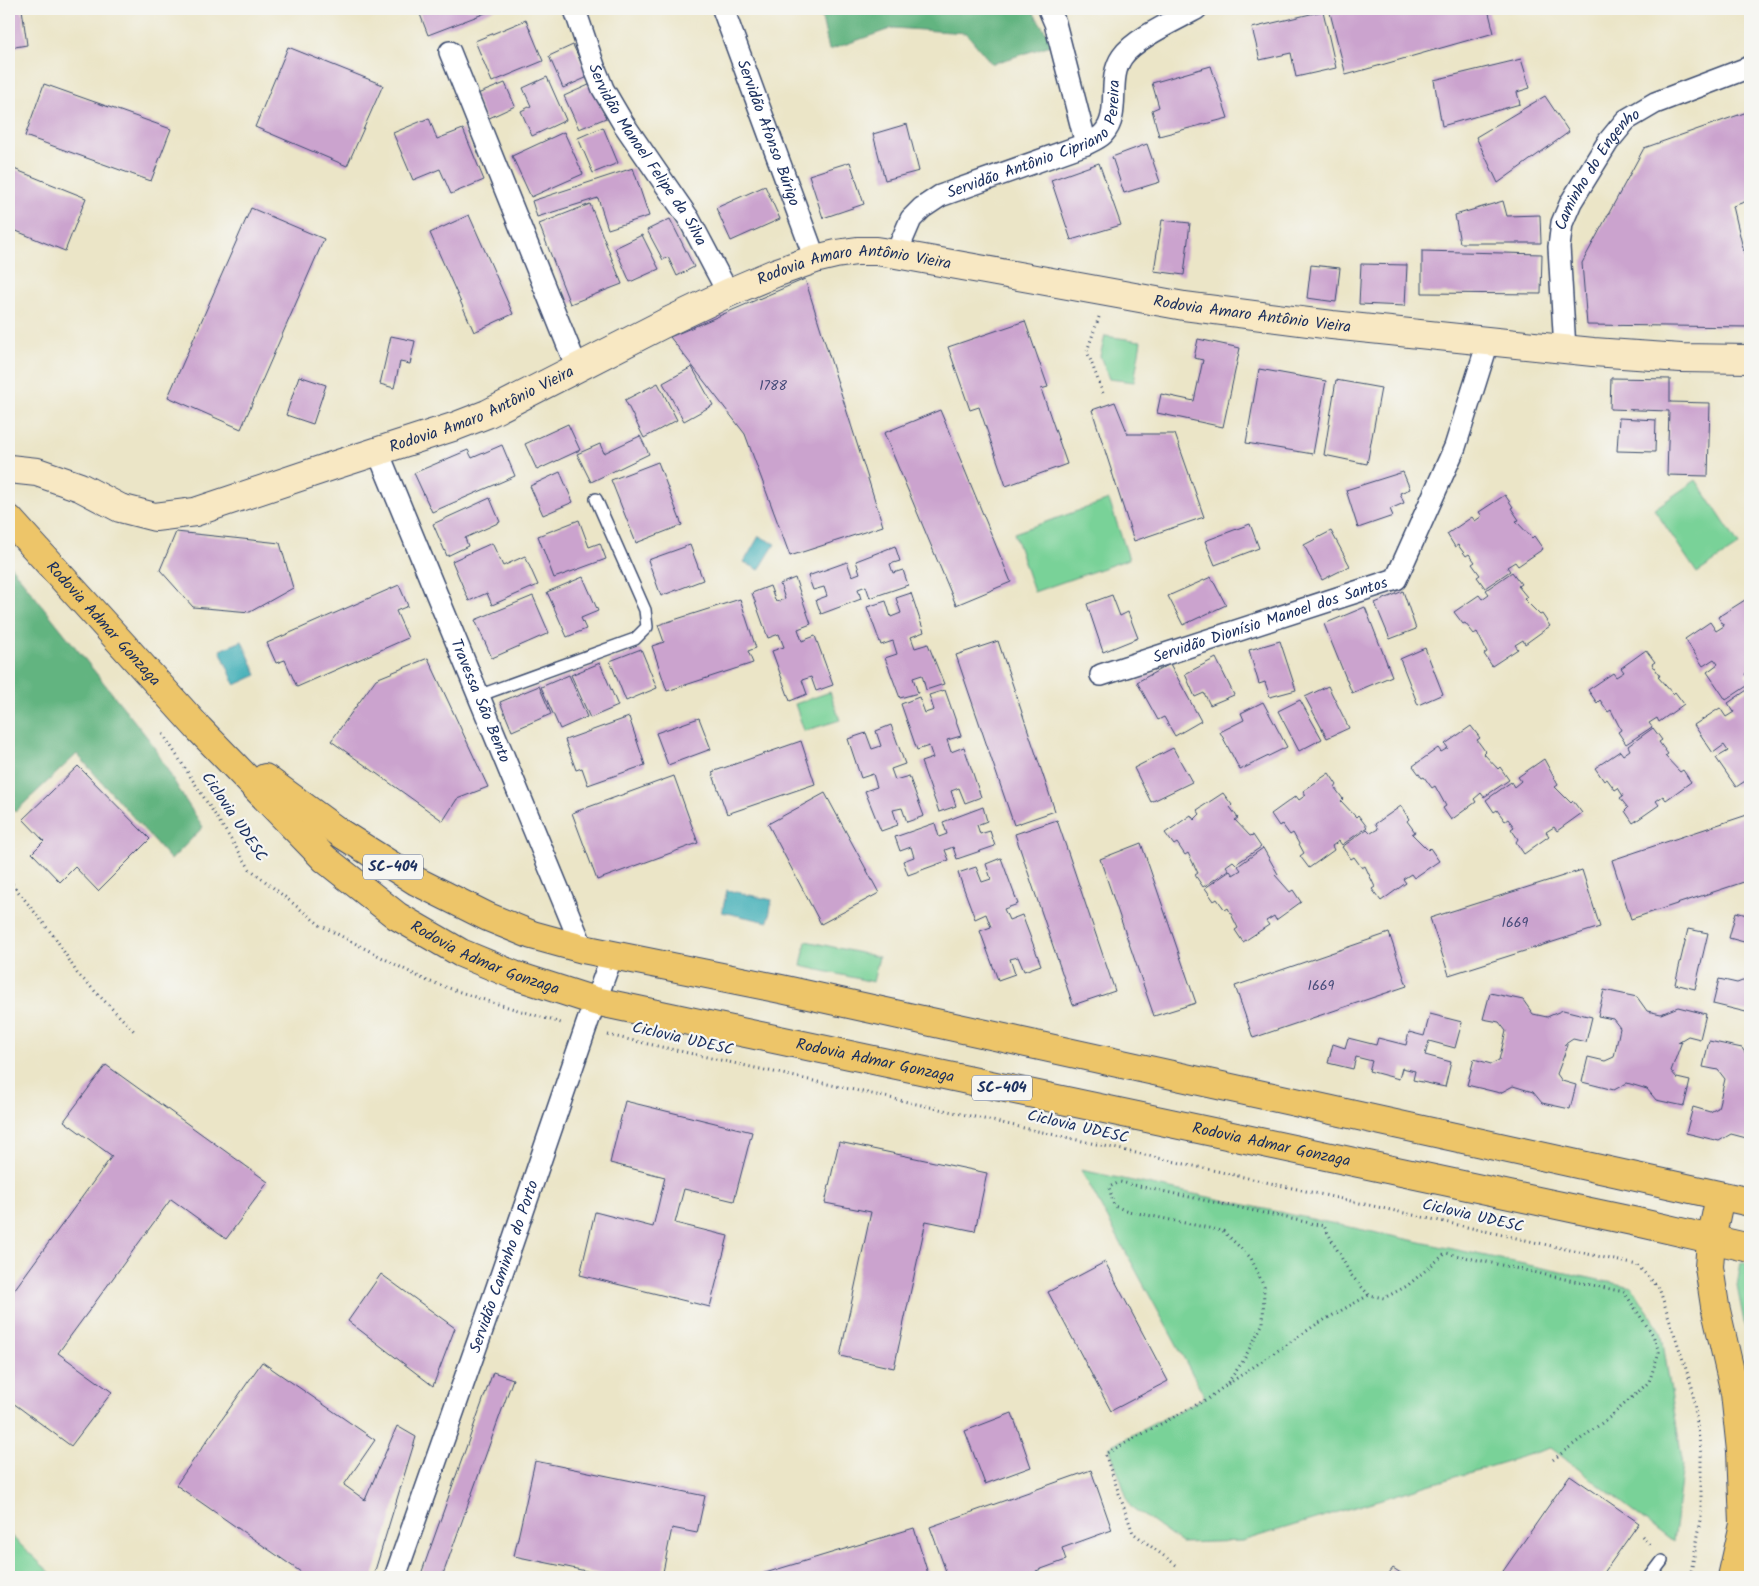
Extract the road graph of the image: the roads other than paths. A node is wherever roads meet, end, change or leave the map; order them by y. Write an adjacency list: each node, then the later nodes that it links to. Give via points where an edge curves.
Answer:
1 (723, 9): 9 (street, Servidão Afonso Búrigo)
2 (1049, 9): 7 (street)
3 (1196, 9): 7 (street, Servidão Antônio Cipriano Pereira, via 1135,44 1122,57 1115,72 1112,121 1102,135)
4 (576, 13): 10 (street, Servidão Manoel Felipe da Silva, via 603,88 684,212)
5 (450, 52): 14 (street)
6 (1750, 67): 12 (street, Caminho do Engenho, via 1654,103 1626,120 1608,142 1571,202 1562,223 1559,247)
7 (1086, 144): 8 (street, Servidão Antônio Cipriano Pereira, via 940,196 911,219)
8 (896, 254): 9 (main road, Rodovia Amaro Antônio Vieira, via 857,251); 11 (main road, Rodovia Amaro Antônio Vieira, via 1184,306)
9 (815, 259): 10 (main road, Rodovia Amaro Antônio Vieira)
10 (728, 293): 14 (main road, Rodovia Amaro Antônio Vieira)
11 (1488, 342): 12 (main road, Rodovia Amaro Antônio Vieira); 19 (street, Servidão Dionísio Manoel dos Santos, via 1454,447 1396,579)
12 (1565, 349): 13 (main road, Rodovia Amaro Antônio Vieira, via 1681,358)
13 (1750, 359)
14 (577, 368): 15 (main road, Rodovia Amaro Antônio Vieira, via 487,414)
15 (378, 452): 16 (main road, Rodovia Amaro Antônio Vieira, via 195,512 155,517 120,508 80,487 37,472); 20 (street, Travessa São Bento)
16 (9, 469)
17 (596, 499): 20 (lane, via 645,610 647,627 635,639)
18 (14, 530): 21 (main road, Rodovia Admar Gonzaga / SC-404)
19 (1102, 675)
20 (478, 696): 22 (street, Travessa São Bento)
21 (200, 729): 22 (main road, Rodovia Admar Gonzaga / SC-404, via 340,833 416,881 488,918 532,935); 24 (main road, Rodovia Admar Gonzaga / SC-404, via 325,858 397,916 461,953 514,975)
22 (583, 949): 23 (main road, Rodovia Admar Gonzaga / SC-404)
23 (612, 956): 24 (street, Servidão Caminho do Porto); 25 (main road, Rodovia Admar Gonzaga / SC-404, via 781,989)
24 (595, 1001): 27 (main road, Rodovia Admar Gonzaga / SC-404); 32 (street, Servidão Caminho do Porto)
25 (1720, 1196): 26 (main road, Rodovia Admar Gonzaga / SC-404); 27 (main road)
26 (1750, 1202)
27 (1712, 1240): 28 (main road, Rodovia Admar Gonzaga / SC-404); 29 (main road, via 1709,1267 1715,1306)
28 (1750, 1248)
29 (1743, 1404): 30 (main road, via 1741,1451)
30 (1747, 1522): 34 (main road)
31 (1662, 1561): 33 (lane)
32 (395, 1577)
33 (1650, 1577)
34 (1732, 1577)

